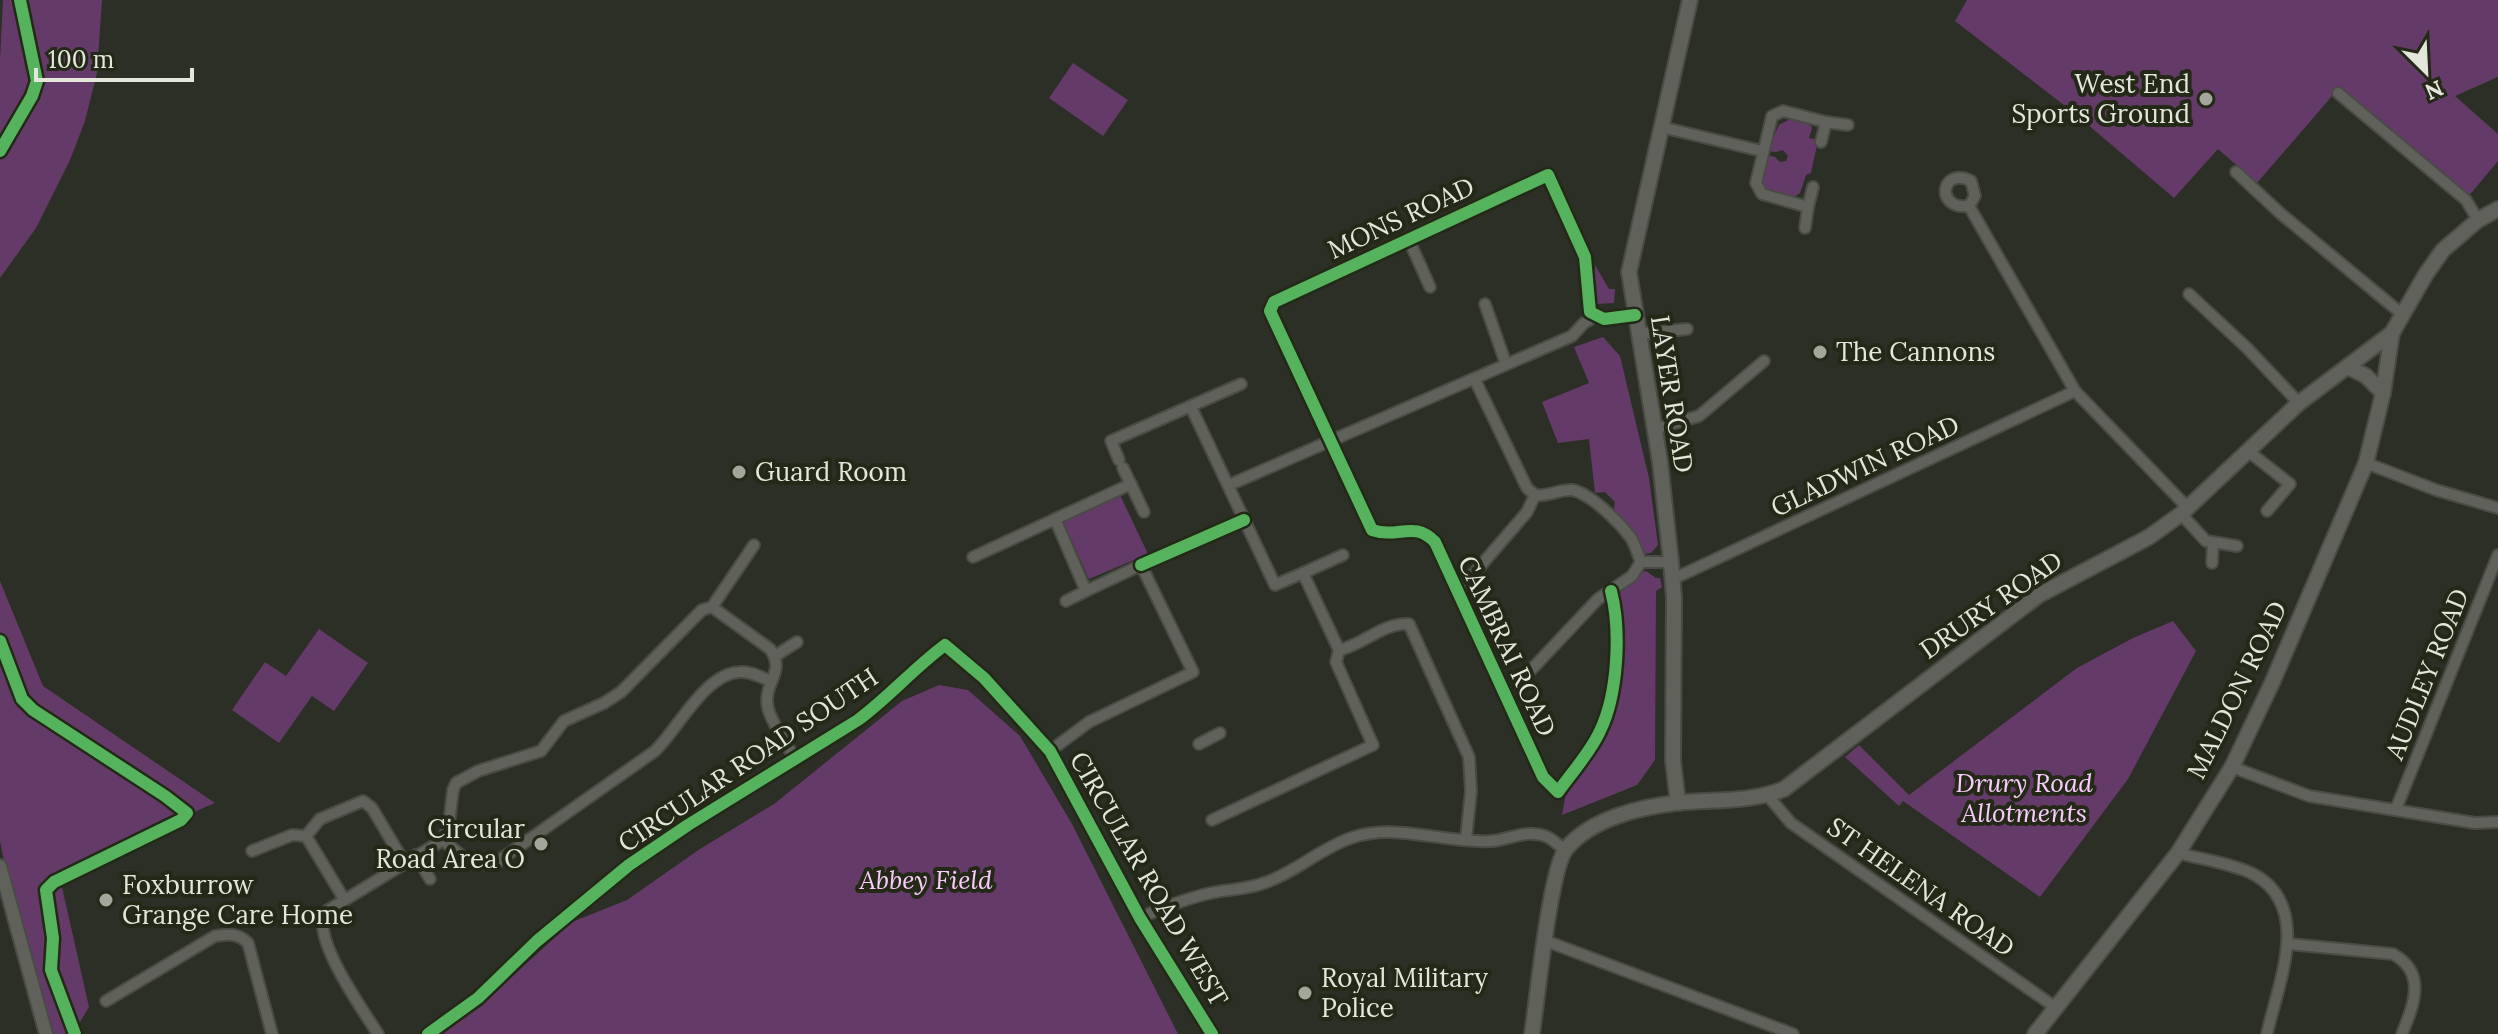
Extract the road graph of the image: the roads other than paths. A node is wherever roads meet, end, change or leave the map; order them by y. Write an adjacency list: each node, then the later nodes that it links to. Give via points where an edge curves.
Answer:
1 (1690, 0): 5 (main road, LAYER ROAD)
2 (2338, 93): 13 (street, via 2466,200)
3 (1826, 122): 4 (street); 6 (street); 7 (street, via 1783,111 1772,116)
4 (1848, 125)
5 (1661, 127): 7 (street); 21 (main road, LAYER ROAD, via 1629,272)
6 (1821, 142)
7 (1762, 151): 11 (street, via 1756,183 1762,194)
8 (2236, 172): 20 (street)
9 (1813, 187): 11 (street)
10 (1969, 206): 31 (street)
11 (1808, 207): 14 (street)
12 (2498, 209): 13 (main road)
13 (2478, 220): 20 (main road, via 2443,250)
14 (1805, 228)
15 (1408, 238): 16 (street, MONS ROAD); 18 (street, MONS ROAD); 22 (street, MONS ROAD, via 1548,175 1585,257 1587,303)
16 (1430, 287)
17 (2189, 294): 33 (street)
18 (1274, 302): 36 (street, CAMBRAI ROAD, via 1270,311)
19 (1485, 304): 27 (street)
20 (2402, 314): 24 (main road)
21 (1635, 315): 22 (street); 25 (main road, LAYER ROAD)
22 (1596, 316): 27 (street, via 1572,336)
23 (1687, 329): 25 (street)
24 (2392, 333): 28 (main road, DRURY ROAD); 32 (main road, MALDON ROAD)
25 (1639, 334): 35 (main road, LAYER ROAD)
26 (1764, 361): 35 (street, via 1699,416)
27 (1506, 364): 29 (street)
28 (2348, 367): 32 (main road); 33 (main road, DRURY ROAD)
29 (1475, 380): 36 (street); 41 (street)
30 (1241, 384): 34 (street)
31 (2075, 391): 43 (street); 57 (street, GLADWIN ROAD)
32 (2383, 393): 38 (main road, MALDON ROAD)
33 (2299, 403): 37 (main road, DRURY ROAD)
34 (1191, 407): 39 (street, via 1111,441); 40 (street)
35 (1654, 429): 54 (main road, LAYER ROAD)
36 (1329, 440): 40 (street); 60 (street, CAMBRAI ROAD, via 1372,530 1386,535 1425,532)
37 (2248, 451): 43 (main road, DRURY ROAD); 44 (street, via 2290,484)
38 (2366, 463): 42 (street); 73 (main road, MALDON ROAD)
39 (1131, 484): 45 (street); 46 (street)
40 (1229, 485): 56 (street, via 1275,585)
41 (1535, 495): 53 (street, via 1566,490 1586,495 1631,539); 60 (street, via 1527,512)
42 (2498, 508)
43 (2184, 511): 47 (street); 74 (main road, DRURY ROAD, via 2149,537 2039,595 1801,779)
44 (2267, 511)
45 (1144, 512)
46 (1055, 519): 52 (street); 58 (street)
47 (2213, 543): 49 (street); 55 (street)
48 (754, 545): 62 (street, via 723,579)
49 (2237, 546)
50 (1343, 555): 56 (street)
51 (2498, 555): 76 (street, AUDLEY ROAD)
52 (973, 557)
53 (1641, 562): 54 (street); 59 (street)
54 (1671, 562): 57 (main road, LAYER ROAD)
55 (2212, 563)
56 (1303, 573): 65 (street)
57 (1673, 579): 75 (main road, LAYER ROAD, via 1673,761)
58 (1086, 591): 61 (street); 71 (street, via 1141,565 1193,672 1089,722)
59 (1611, 591): 60 (street, CAMBRAI ROAD, via 1616,620 1610,703 1599,735 1558,792 1543,777); 67 (street)
60 (1458, 592)
61 (1066, 601)
62 (712, 607): 66 (street); 81 (street, via 691,620 621,692 564,721 541,751 456,783)
63 (797, 642): 66 (street)
64 (945, 645): 71 (street, CIRCULAR ROAD WEST, via 984,678); 72 (street, CIRCULAR ROAD SOUTH, via 884,701)
65 (1339, 650): 77 (street, via 1336,662 1373,745); 80 (street, via 1397,623 1409,624 1469,757)
66 (775, 656): 68 (street, via 778,664)
67 (1531, 670)
68 (770, 681): 72 (street, via 769,711); 81 (street, via 748,672 728,674 692,704 655,751 497,862 478,865)
69 (1220, 733): 70 (street)
70 (1199, 744)
71 (1050, 751): 90 (street, CIRCULAR ROAD WEST)
72 (795, 759): 98 (street, CIRCULAR ROAD SOUTH, via 629,865 478,998)
73 (2232, 767): 76 (street, via 2309,796); 84 (main road, MALDON ROAD)
74 (1768, 796): 75 (main road, DRURY ROAD); 94 (street, ST HELENA ROAD, via 1791,823)
75 (1678, 803): 82 (main road, DRURY ROAD, via 1617,816)
76 (2396, 809): 78 (street)
77 (1212, 820)
78 (2498, 822)
79 (306, 836): 83 (street, via 292,835 267,850); 86 (street, via 320,819 363,801); 89 (street)
80 (1466, 839): 82 (street, via 1491,841 1527,833 1546,836); 90 (street, via 1397,832 1353,837 1263,884 1211,893)
81 (443, 840): 85 (street)
82 (1565, 850): 91 (main road, via 1553,885)
83 (252, 851)
84 (2178, 853): 92 (street, via 2261,880 2280,904); 94 (main road, MALDON ROAD)
85 (416, 855): 86 (street); 88 (street)
86 (404, 862): 89 (street)
87 (0, 866): 95 (street)
88 (430, 879)
89 (344, 899): 97 (street, via 325,912 321,926)
90 (1140, 918): 99 (street, CIRCULAR ROAD WEST)
91 (1546, 941): 100 (main road); 101 (street)
92 (2289, 944): 103 (street); 104 (street, via 2393,954 2404,960 2415,988)
93 (106, 1001): 96 (street, via 215,936 229,933 248,943)
94 (2055, 1007): 102 (main road, MALDON ROAD)
95 (46, 1034)
96 (272, 1034)
97 (378, 1034)
98 (428, 1034)
99 (1212, 1034)
100 (1532, 1034)
101 (1793, 1034)
102 (2035, 1034)
103 (2267, 1034)
104 (2402, 1034)

